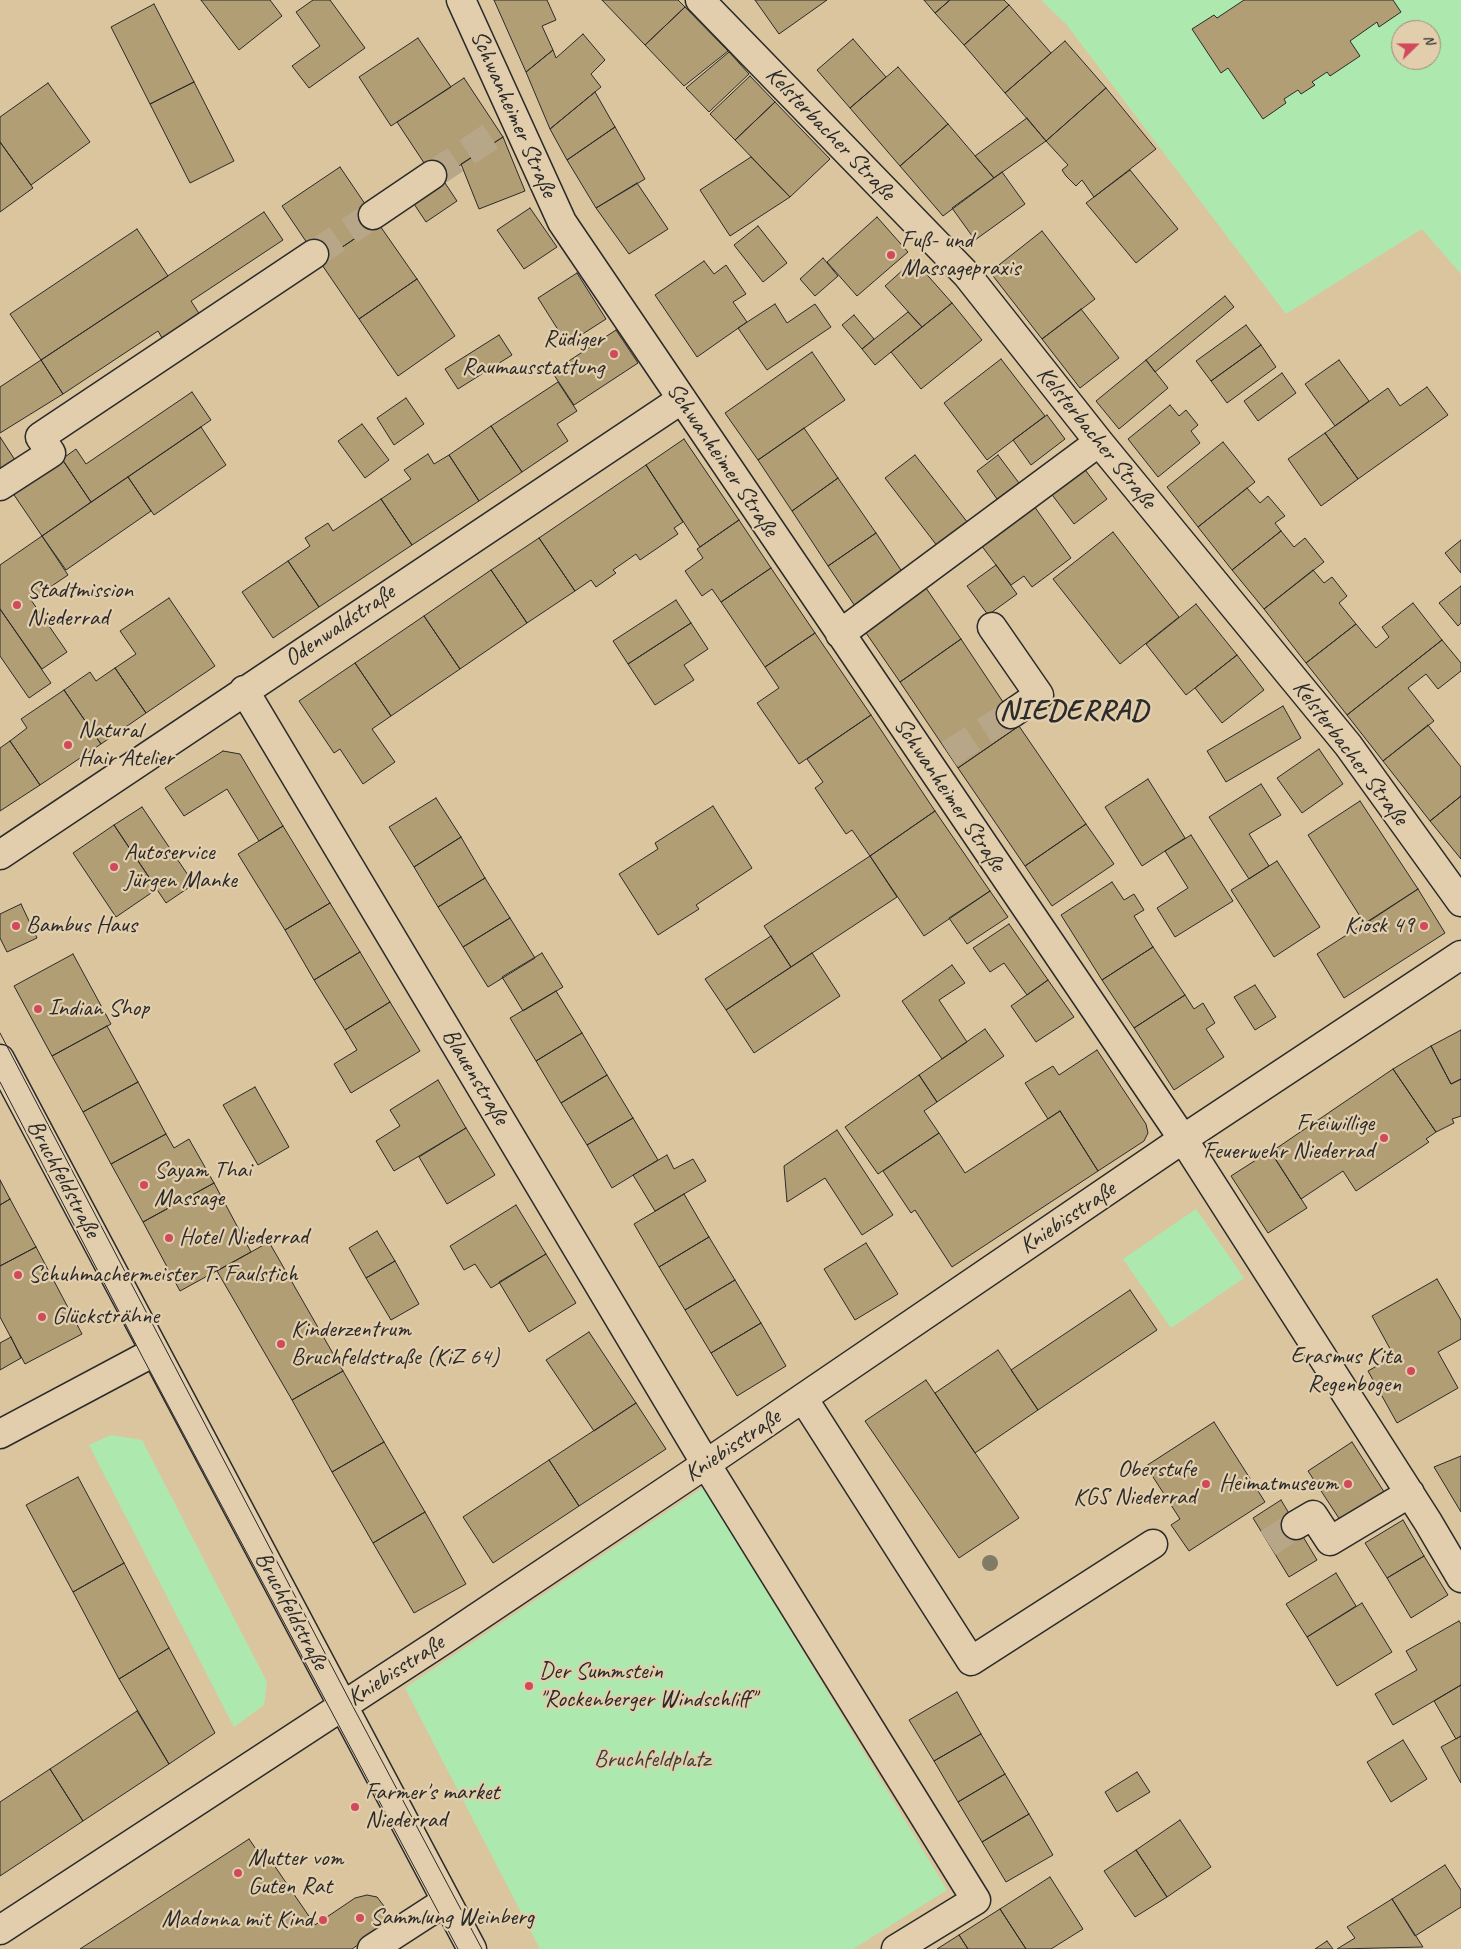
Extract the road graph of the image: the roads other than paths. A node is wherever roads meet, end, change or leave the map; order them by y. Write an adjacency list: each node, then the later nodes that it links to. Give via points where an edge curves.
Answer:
1 (461, 0): 6 (street, Schwanheimer Straße, via 508,127 562,222)
2 (700, 0): 7 (street, Kelsterbacher Straße, via 967,275)
3 (432, 175): 4 (street)
4 (373, 215)
5 (314, 254): 8 (street, via 40,437 51,453)
6 (682, 399): 10 (street, Schwanheimer Straße); 11 (street, Odenwaldstraße)
7 (1099, 442): 10 (street); 14 (street, Kelsterbacher Straße, via 1348,744)
8 (0, 486)
9 (992, 627): 12 (street, via 1039,695)
10 (840, 634): 17 (street, Schwanheimer Straße, via 940,761)
11 (244, 690): 13 (street, Odenwaldstraße); 21 (street, Blauenstraße)
12 (1011, 714)
13 (0, 855)
14 (1461, 902)
15 (1461, 955): 17 (street, Kniebisstraße)
16 (0, 1059): 18 (street, Bruchfeldstraße)
17 (1183, 1139): 19 (street, Kniebisstraße); 22 (street, Schwanheimer Straße)
18 (154, 1352): 20 (street); 26 (street, Bruchfeldstraße)
19 (803, 1398): 21 (street, Kniebisstraße); 24 (street, via 971,1661)
20 (0, 1434)
21 (706, 1464): 26 (street, Kniebisstraße); 31 (street, via 976,1900)
22 (1410, 1493): 23 (street, via 1330,1541); 25 (street, Schwanheimer Straße)
23 (1313, 1515)
24 (1153, 1544)
25 (1461, 1578)
26 (341, 1706): 27 (street, Bruchfeldstraße); 28 (street, Kniebisstraße)
27 (446, 1902): 29 (street); 30 (street, Bruchfeldstraße)
28 (0, 1930)
29 (372, 1949)
30 (472, 1949)
31 (896, 1949)

